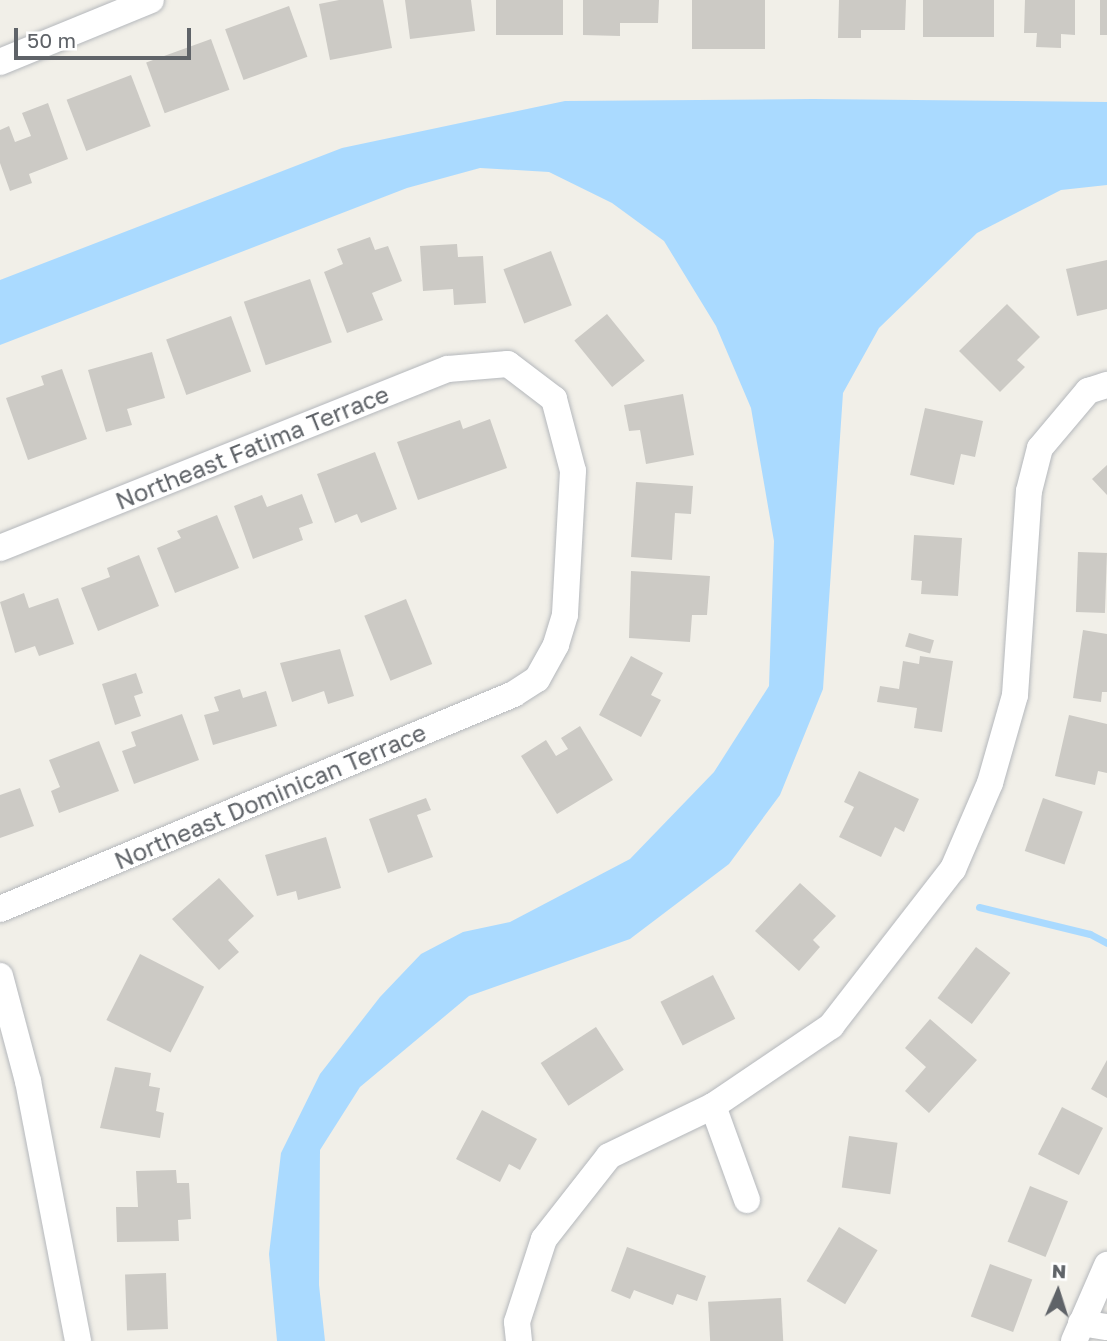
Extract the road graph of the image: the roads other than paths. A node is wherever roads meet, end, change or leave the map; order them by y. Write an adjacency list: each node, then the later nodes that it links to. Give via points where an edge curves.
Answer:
1 (151, 0): 2 (street)
2 (0, 62)
3 (1107, 385): 8 (street, via 1088,391 1040,448 1029,491 1015,695 990,783 953,869 831,1026)
4 (0, 548): 5 (street, Northeast Fatima Terrace, via 448,369 508,364 554,399 573,471 565,615 556,645)
5 (537, 679): 6 (street, Northeast Dominican Terrace, via 513,694)
6 (0, 909)
7 (0, 976): 13 (street, via 28,1081)
8 (713, 1106): 9 (street); 14 (street, via 609,1156 544,1239 517,1322)
9 (747, 1200)
10 (1107, 1265): 12 (street)
11 (1107, 1327): 12 (street)
12 (1077, 1332)
13 (78, 1341)
14 (519, 1341)

